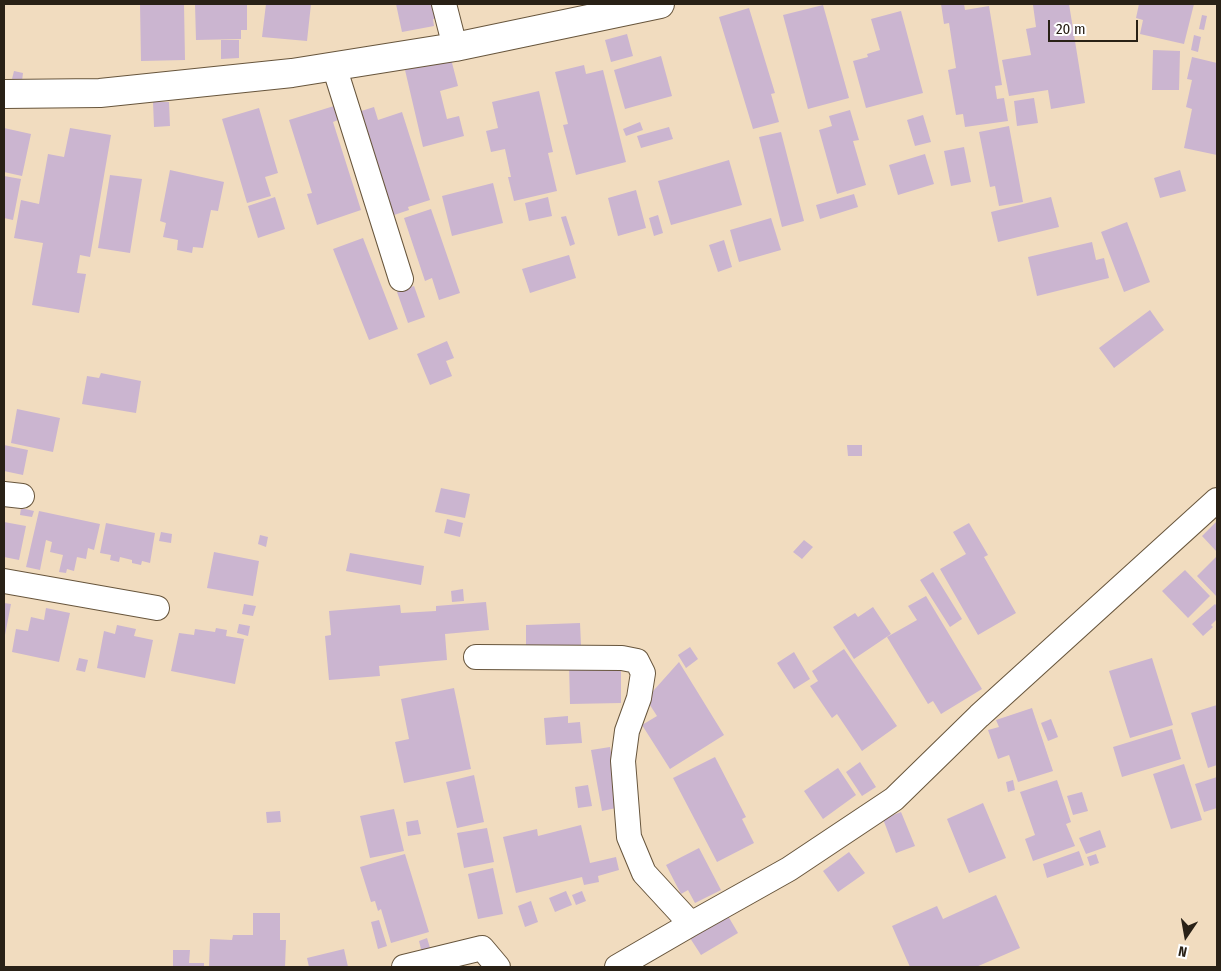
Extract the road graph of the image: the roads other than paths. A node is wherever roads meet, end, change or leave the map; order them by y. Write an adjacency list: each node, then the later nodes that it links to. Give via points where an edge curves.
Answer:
1 (444, 4): 3 (street)
2 (660, 4): 3 (street)
3 (456, 47): 4 (street)
4 (334, 66): 5 (street, via 100,93); 6 (street)
5 (4, 94)
6 (401, 279)
7 (1217, 500): 11 (street, via 979,716 894,799 789,869)
8 (4, 581): 9 (street)
9 (157, 608)
10 (476, 657): 11 (street, via 622,658 637,661 643,673 639,698 627,731 623,761 629,838 644,872)
11 (691, 924): 14 (street)
12 (404, 967): 13 (street, via 482,948)
13 (498, 967)
14 (617, 967)

